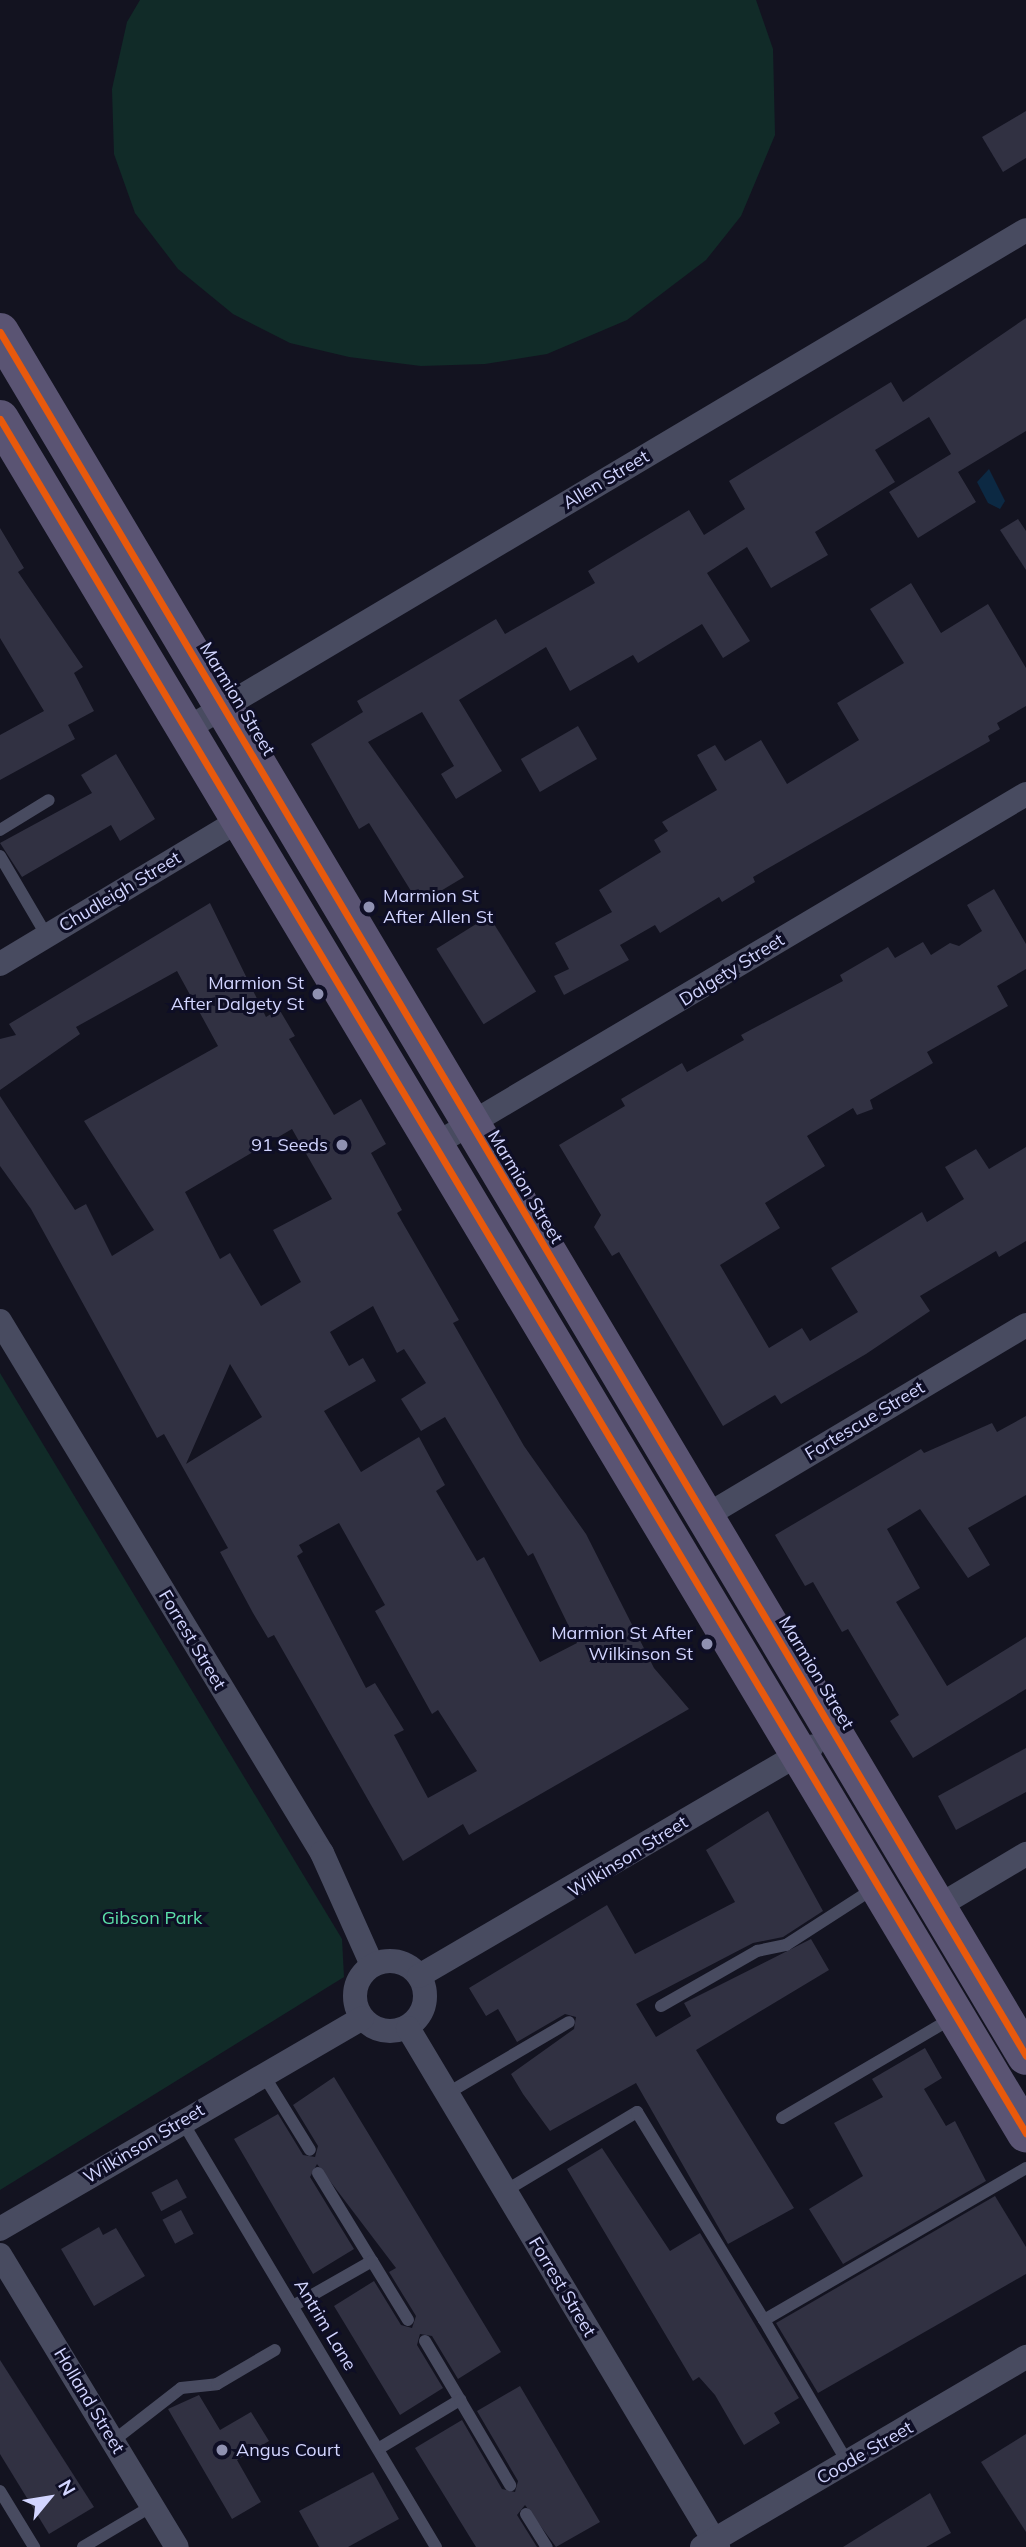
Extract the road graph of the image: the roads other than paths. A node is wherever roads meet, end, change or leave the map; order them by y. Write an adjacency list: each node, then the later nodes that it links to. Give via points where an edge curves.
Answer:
1 (1026, 230): 4 (street, Allen Street)
2 (0, 332): 4 (main road, Marmion Street)
3 (0, 419): 5 (main road)
4 (224, 707): 5 (street, Allen Street); 13 (main road, Marmion Street)
5 (185, 730): 8 (main road)
6 (1026, 794): 13 (street, Dalgety Street)
7 (49, 800): 9 (lane)
8 (240, 820): 11 (street, Chudleigh Street); 14 (main road)
9 (0, 830)
10 (0, 856): 11 (lane)
11 (47, 936): 12 (street, Chudleigh Street)
12 (0, 964)
13 (471, 1126): 14 (street, Dalgety Street); 17 (main road, Marmion Street)
14 (436, 1144): 19 (main road)
15 (0, 1321): 23 (street, Forrest Street, via 322,1853)
16 (1026, 1325): 17 (street, Fortescue Street)
17 (704, 1517): 18 (main road, Marmion Street)
18 (832, 1732): 19 (street, Wilkinson Street); 22 (main road, Marmion Street)
19 (800, 1754): 21 (main road); 24 (street, Wilkinson Street)
20 (1026, 1854): 22 (street)
21 (879, 1885): 25 (lane, via 786,1945 757,1951); 26 (main road)
22 (937, 1907): 30 (main road, Marmion Street)
23 (372, 1965): 24 (street, via 403,1963); 27 (street, via 355,1991)
24 (419, 1976): 29 (street, via 423,2010)
25 (661, 2006)
26 (957, 2016): 33 (lane); 35 (main road)
27 (362, 2018): 29 (street, via 384,2031); 31 (street, Wilkinson Street)
28 (569, 2022): 32 (lane)
29 (408, 2028): 32 (street, Forrest Street)
30 (1026, 2056)
31 (263, 2074): 34 (street, Wilkinson Street); 36 (lane)
32 (448, 2093): 39 (street, Forrest Street)
33 (782, 2118)
34 (182, 2121): 40 (street, Wilkinson Street); 43 (lane, Antrim Lane)
35 (1026, 2133)
36 (310, 2150)
37 (1026, 2168): 45 (lane)
38 (318, 2173): 42 (lane)
39 (505, 2191): 45 (lane, via 637,2112); 57 (street, Forrest Street)
40 (0, 2229)
41 (0, 2255): 50 (street, Holland Street)
42 (372, 2261): 43 (lane); 44 (lane)
43 (293, 2306): 51 (lane, Antrim Lane)
44 (408, 2320)
45 (764, 2320): 52 (lane)
46 (425, 2341): 49 (lane)
47 (275, 2350): 50 (lane, via 217,2384 181,2388)
48 (1026, 2357): 52 (street, Coode Street)
49 (460, 2400): 51 (lane); 53 (lane)
50 (113, 2441): 55 (street, Holland Street)
51 (378, 2449): 61 (lane, Antrim Lane)
52 (848, 2463): 57 (street, Coode Street)
53 (510, 2485)
54 (0, 2491): 58 (lane)
55 (152, 2506): 59 (lane); 60 (street, Holland Street)
56 (526, 2514): 62 (lane)
57 (711, 2545)
58 (34, 2547)
59 (83, 2547)
60 (177, 2547)
61 (436, 2547)
62 (547, 2547)

